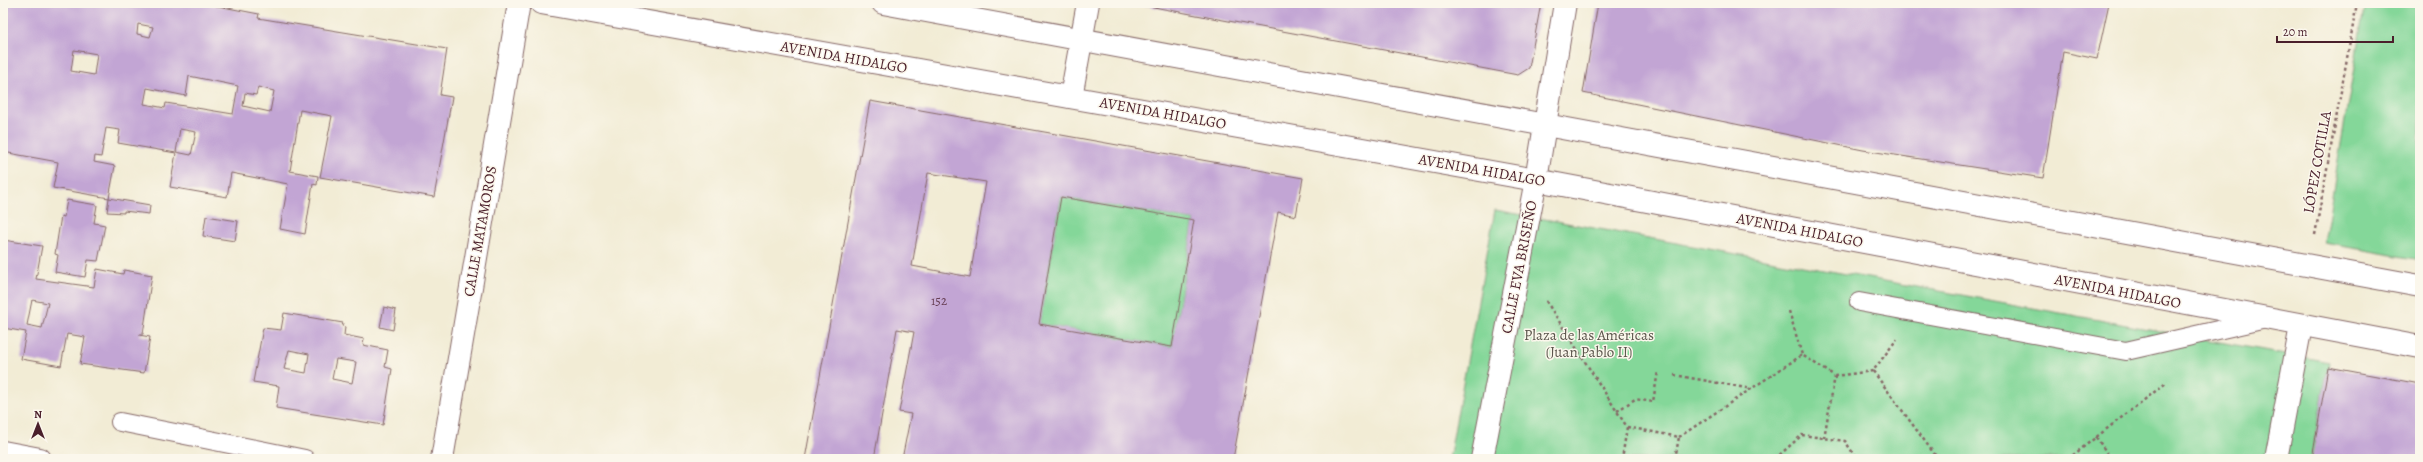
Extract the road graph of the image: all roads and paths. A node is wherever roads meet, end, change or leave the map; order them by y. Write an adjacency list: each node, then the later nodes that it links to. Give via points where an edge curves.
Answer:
1 (519, 3): 37 (main road, CALLE MATAMOROS)
2 (541, 3): 8 (main road, AVENIDA HIDALGO)
3 (884, 3): 7 (main road)
4 (1088, 3): 7 (main road)
5 (1565, 3): 9 (main road, CALLE EVA BRISEÑO)
6 (2357, 3): 12 (path, LÓPEZ COTILLA)
7 (1081, 38): 8 (main road); 9 (main road)
8 (1071, 97): 10 (main road, AVENIDA HIDALGO)
9 (1545, 123): 10 (main road, CALLE EVA BRISEÑO); 12 (main road)
10 (1536, 180): 11 (main road, CALLE EVA BRISEÑO); 16 (main road, AVENIDA HIDALGO)
11 (1520, 260): 27 (path); 38 (main road, CALLE EVA BRISEÑO)
12 (2310, 266): 13 (main road)
13 (2420, 286)
14 (1859, 302): 16 (lane, via 2126,352)
15 (1789, 311): 20 (path)
16 (2266, 319): 17 (main road, AVENIDA HIDALGO)
17 (2301, 326): 19 (main road, AVENIDA HIDALGO); 46 (main road)
18 (1902, 333): 22 (path)
19 (2420, 347)
20 (1802, 355): 24 (path); 26 (path)
21 (1658, 371): 27 (path, via 1653,402 1635,399)
22 (1873, 371): 24 (path); 43 (path)
23 (1674, 375): 26 (path)
24 (1835, 376): 32 (path)
25 (2166, 383): 31 (path)
26 (1752, 389): 30 (path)
27 (1617, 411): 29 (path)
28 (120, 422): 36 (lane)
29 (1627, 427): 30 (path); 39 (path)
30 (1678, 437): 40 (path)
31 (2096, 437): 34 (path); 44 (path)
32 (1824, 438): 41 (path, via 1802,435); 42 (path, via 1846,441)
33 (3, 452): 35 (main road)
34 (2111, 458): 45 (path)
35 (40, 459)
36 (305, 459)
37 (442, 459)
38 (1482, 459)
39 (1622, 459)
40 (1675, 459)
41 (1775, 459)
42 (1857, 459)
43 (1938, 459)
44 (2068, 459)
45 (2119, 459)
46 (2276, 459)

